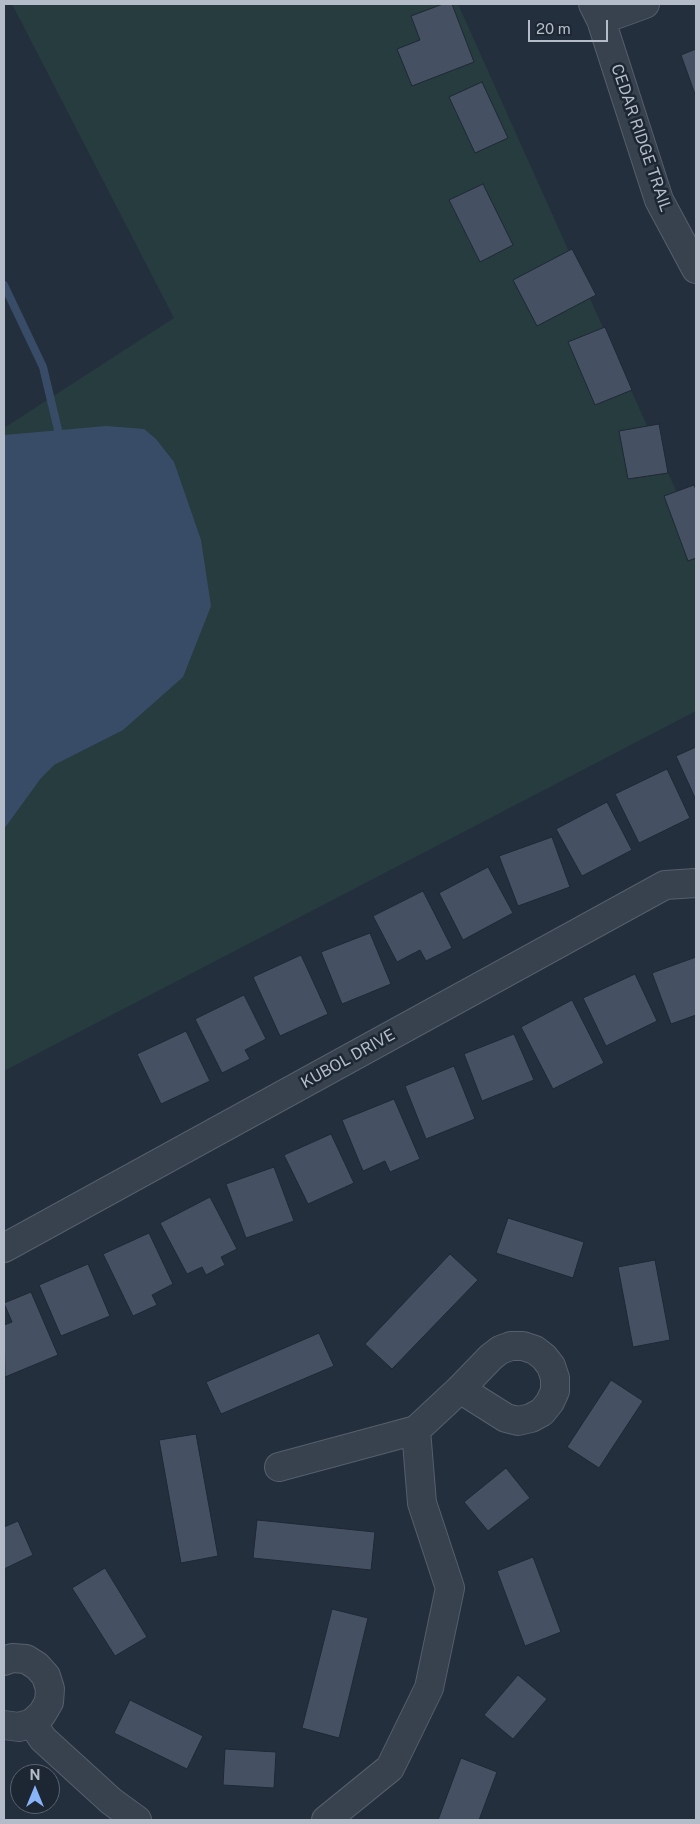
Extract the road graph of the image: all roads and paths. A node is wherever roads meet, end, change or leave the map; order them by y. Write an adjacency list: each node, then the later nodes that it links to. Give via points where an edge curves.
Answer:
1 (645, 4): 2 (street)
2 (597, 12): 3 (street, CEDAR RIDGE TRAIL, via 659,200)
3 (696, 269)
4 (696, 883): 5 (street, KUBOL DRIVE, via 665,885)
5 (4, 1248)
6 (460, 1389): 7 (street)
7 (416, 1430): 8 (street); 13 (street, via 422,1503 450,1588 428,1688 390,1768)
8 (278, 1467)
9 (4, 1661): 10 (street, via 26,1659 46,1676 50,1689 48,1702)
10 (32, 1723): 11 (street, via 19,1727); 12 (street, via 43,1740)
11 (4, 1725)
12 (137, 1820)
13 (326, 1820)

